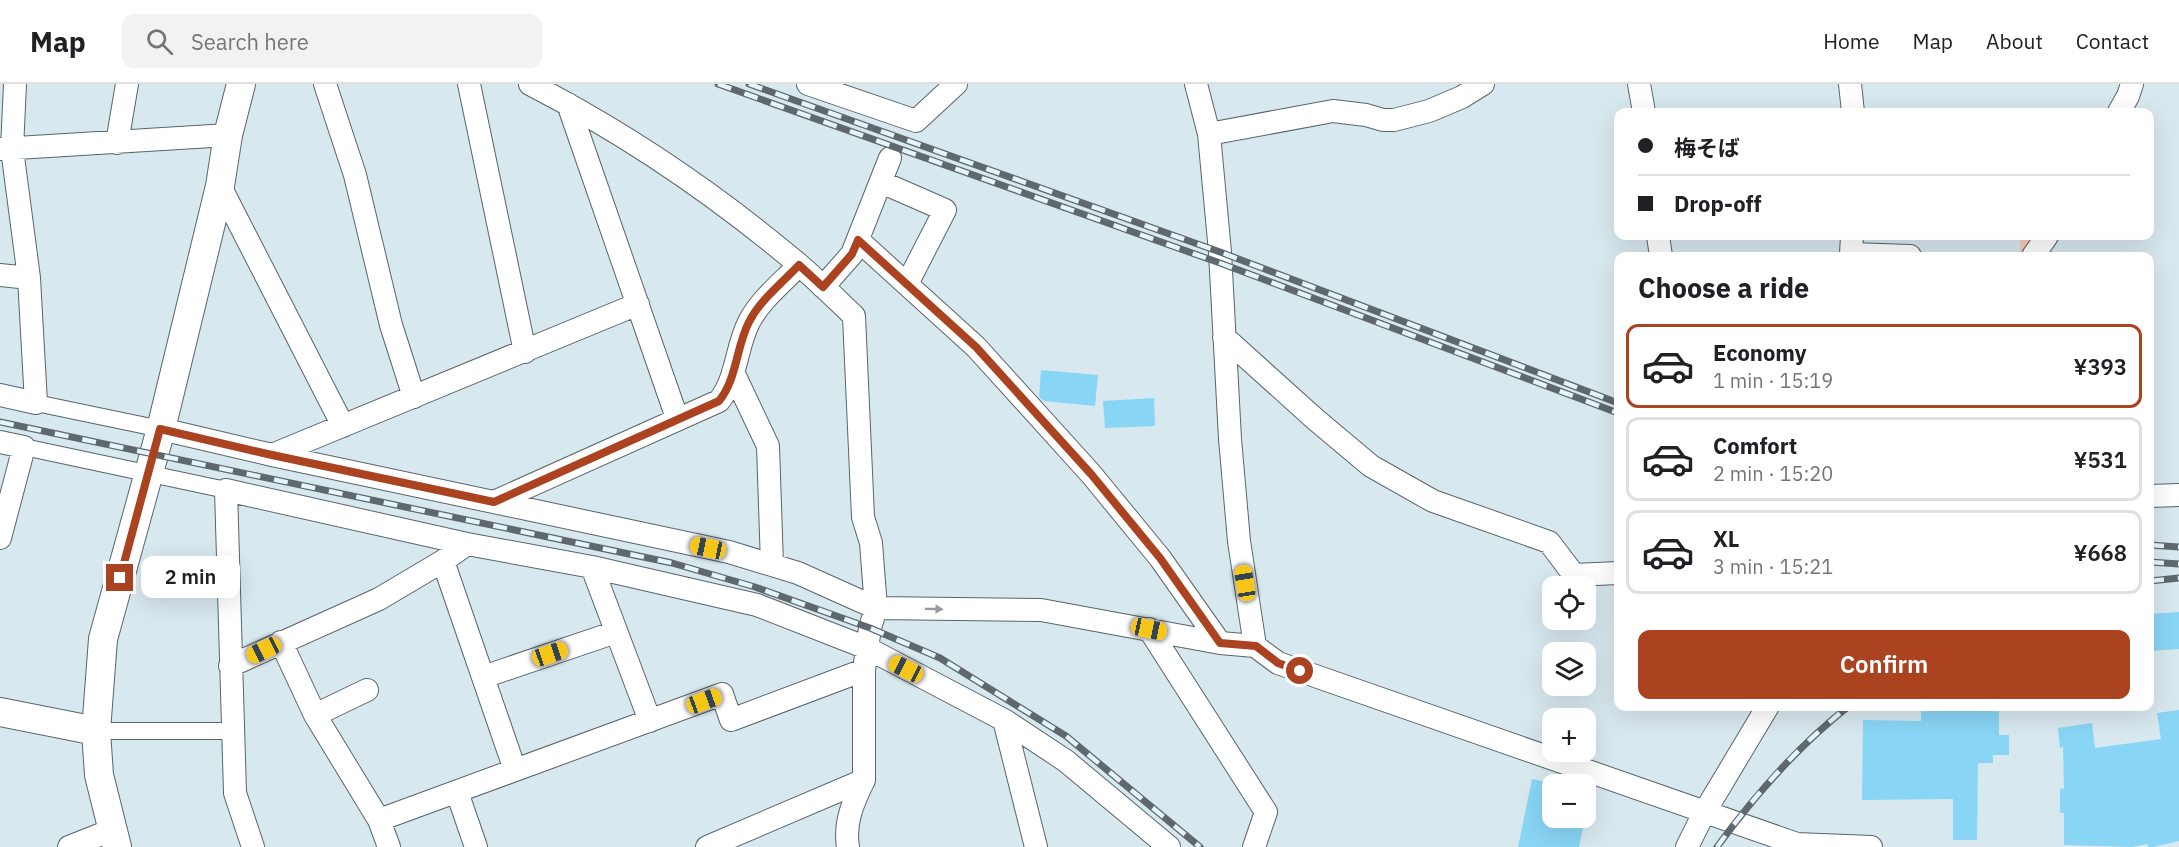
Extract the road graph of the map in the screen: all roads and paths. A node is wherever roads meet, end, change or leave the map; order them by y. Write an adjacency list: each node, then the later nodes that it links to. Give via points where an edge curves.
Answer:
1 (15, 84): 21 (street)
2 (127, 84): 20 (street)
3 (241, 84): 19 (street)
4 (325, 84): 36 (street, via 355,175 391,325)
5 (469, 84): 33 (street)
6 (530, 84): 14 (street)
7 (808, 84): 8 (street, via 916,122)
8 (956, 84)
9 (1196, 84): 18 (street)
10 (1483, 84): 18 (street, via 1429,111 1394,120 1333,111)
11 (1639, 84): 15 (street)
12 (1850, 84): 16 (street)
13 (2132, 84): 17 (street)
14 (568, 104): 26 (street, via 701,189); 31 (street)
15 (1643, 108)
16 (1853, 108)
17 (2121, 108)
18 (1209, 134): 32 (street)
19 (228, 135): 20 (street); 24 (street)
20 (117, 142): 21 (street)
21 (6, 149): 28 (street)
22 (890, 158): 23 (street)
23 (881, 182): 25 (street); 29 (street, via 945,210)
24 (220, 186): 39 (street); 40 (street)
25 (858, 240): 29 (street); 30 (street, via 852,254)
26 (799, 265): 30 (street); 34 (street, via 749,322)
27 (0, 275): 28 (street)
28 (29, 278): 37 (street)
29 (907, 284): 60 (street, via 976,347 1091,474 1160,558)
30 (823, 287): 56 (street, via 854,316 863,517 871,543)
31 (638, 304): 33 (street); 38 (street)
32 (1224, 337): 55 (street, via 1371,465 1433,501 1550,542 1574,575); 61 (street, via 1239,541)
33 (525, 352): 36 (street)
34 (733, 372): 38 (street, via 728,390 719,401); 53 (street, via 768,446)
35 (0, 395): 37 (street)
36 (414, 397): 39 (street)
37 (36, 403): 40 (street)
38 (677, 418): 49 (street)
39 (343, 426): 43 (street)
40 (160, 429): 43 (street); 44 (street)
41 (0, 442): 42 (street)
42 (24, 447): 44 (street); 45 (street)
43 (272, 455): 49 (street)
44 (148, 475): 46 (street); 71 (street, via 103,639)
45 (7, 489): 50 (street)
46 (226, 490): 51 (street); 63 (street)
47 (2179, 495): 48 (street)
48 (2154, 496)
49 (494, 502): 53 (street, via 729,552)
50 (0, 538)
51 (467, 544): 52 (street); 54 (street)
52 (443, 561): 59 (street, via 379,599); 64 (street)
53 (772, 565): 56 (street)
54 (592, 567): 58 (street); 62 (street, via 757,604)
55 (1614, 573)
56 (876, 608): 57 (street, one-way to 57, via 1041,610); 62 (street)
57 (1149, 629): 60 (street); 88 (street, via 1266,812)
58 (616, 632): 64 (street); 69 (street)
59 (281, 642): 63 (street); 68 (street)
60 (1220, 643): 61 (street)
61 (1256, 646): 76 (street, via 1278,663)
62 (865, 659): 69 (street, via 731,720 722,694); 70 (street); 74 (street)
63 (230, 666): 72 (street)
64 (483, 677): 73 (street)
65 (367, 690): 68 (street)
66 (1765, 711): 76 (street)
67 (0, 712): 71 (street)
68 (315, 715): 77 (street)
69 (651, 720): 73 (street)
70 (1004, 720): 86 (street); 87 (street, via 1066,760)
71 (96, 731): 72 (street); 78 (street, via 99,775)
72 (232, 731): 81 (street, via 235,793)
73 (515, 770): 75 (street)
74 (864, 780): 84 (street); 85 (street, via 851,807)
75 (457, 792): 77 (street); 83 (street)
76 (1704, 813): 79 (street, via 1797,844); 89 (street)
77 (379, 820): 82 (street)
78 (115, 838): 80 (street)
79 (1840, 846): 90 (street)
80 (69, 847)
81 (253, 847)
82 (389, 847)
83 (476, 847)
84 (707, 847)
85 (848, 847)
86 (1036, 847)
87 (1169, 847)
88 (1254, 847)
89 (1687, 847)
90 (1871, 847)

